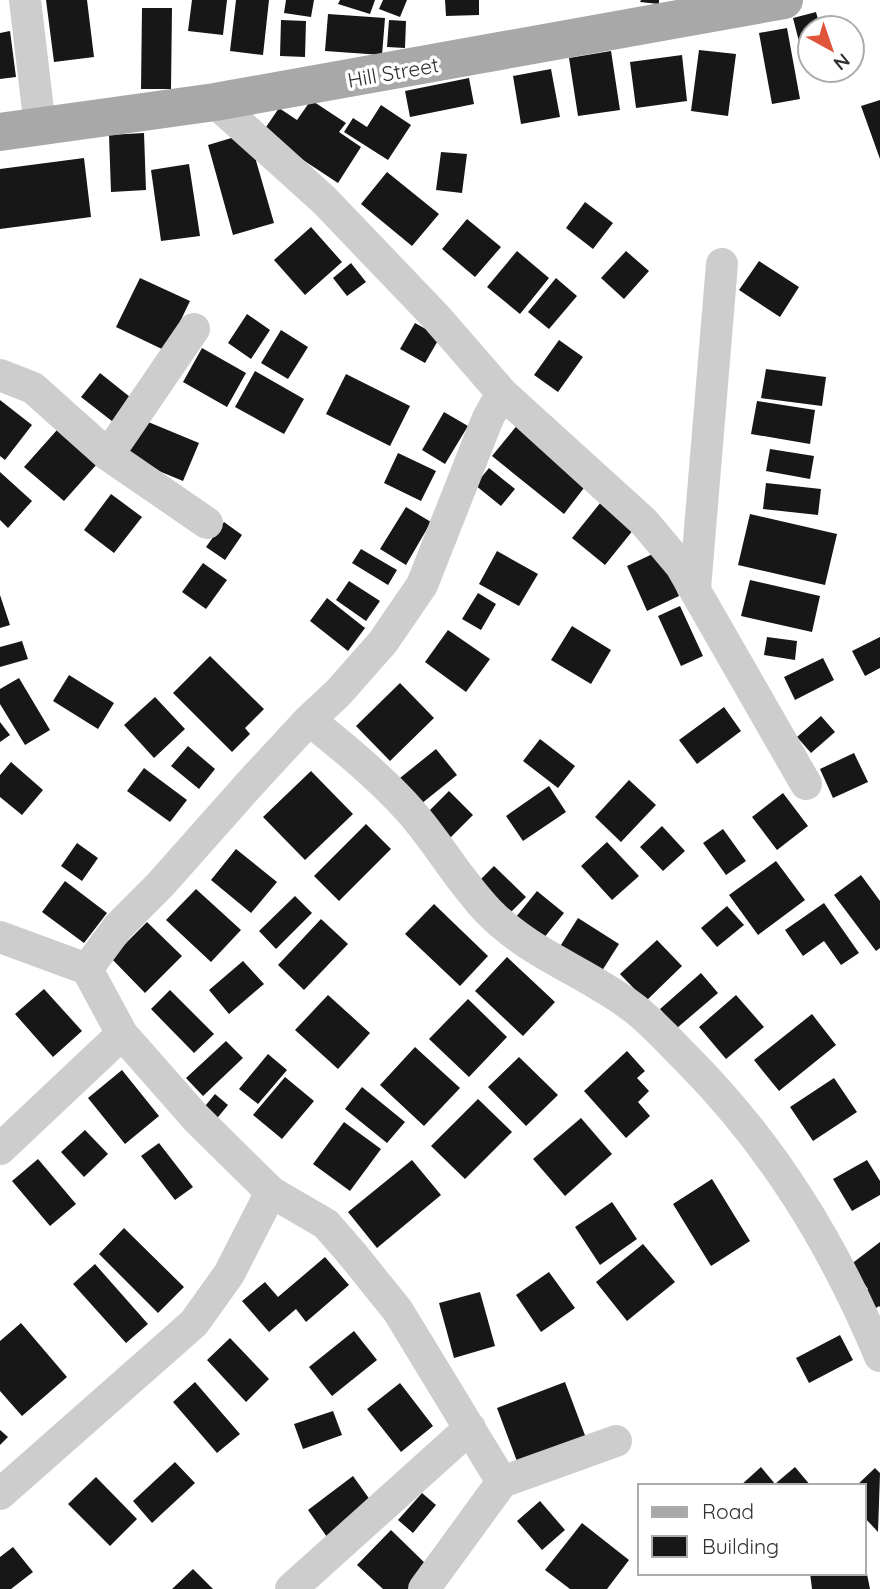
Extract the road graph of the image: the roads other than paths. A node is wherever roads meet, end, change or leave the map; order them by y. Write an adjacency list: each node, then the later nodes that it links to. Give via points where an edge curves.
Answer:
1 (25, 0): 4 (street)
2 (784, 0): 3 (main road, Hill Street)
3 (215, 102): 4 (main road, Hill Street); 9 (street, via 324,200)
4 (40, 127): 5 (main road, Hill Street)
5 (0, 132)
6 (722, 264): 12 (street)
7 (194, 329): 10 (street)
8 (0, 375): 10 (street, via 33,388)
9 (502, 393): 12 (street, via 664,542); 13 (street, via 422,585 383,642)
10 (108, 455): 11 (street)
11 (207, 523)
12 (695, 589): 14 (street)
13 (309, 720): 16 (street, via 118,927); 20 (street, via 389,787 490,913 534,948 637,1010 724,1097 801,1201 846,1279)
14 (806, 784)
15 (0, 937): 16 (street)
16 (86, 970): 17 (street)
17 (122, 1034): 18 (street); 19 (street)
18 (0, 1149)
19 (271, 1192): 21 (street, via 326,1224 353,1255 398,1311); 24 (street, via 229,1274 194,1323)
20 (880, 1356)
21 (470, 1428): 23 (street); 25 (street)
22 (616, 1441): 23 (street)
23 (502, 1482): 26 (street)
24 (0, 1494)
25 (291, 1589)
26 (424, 1589)

